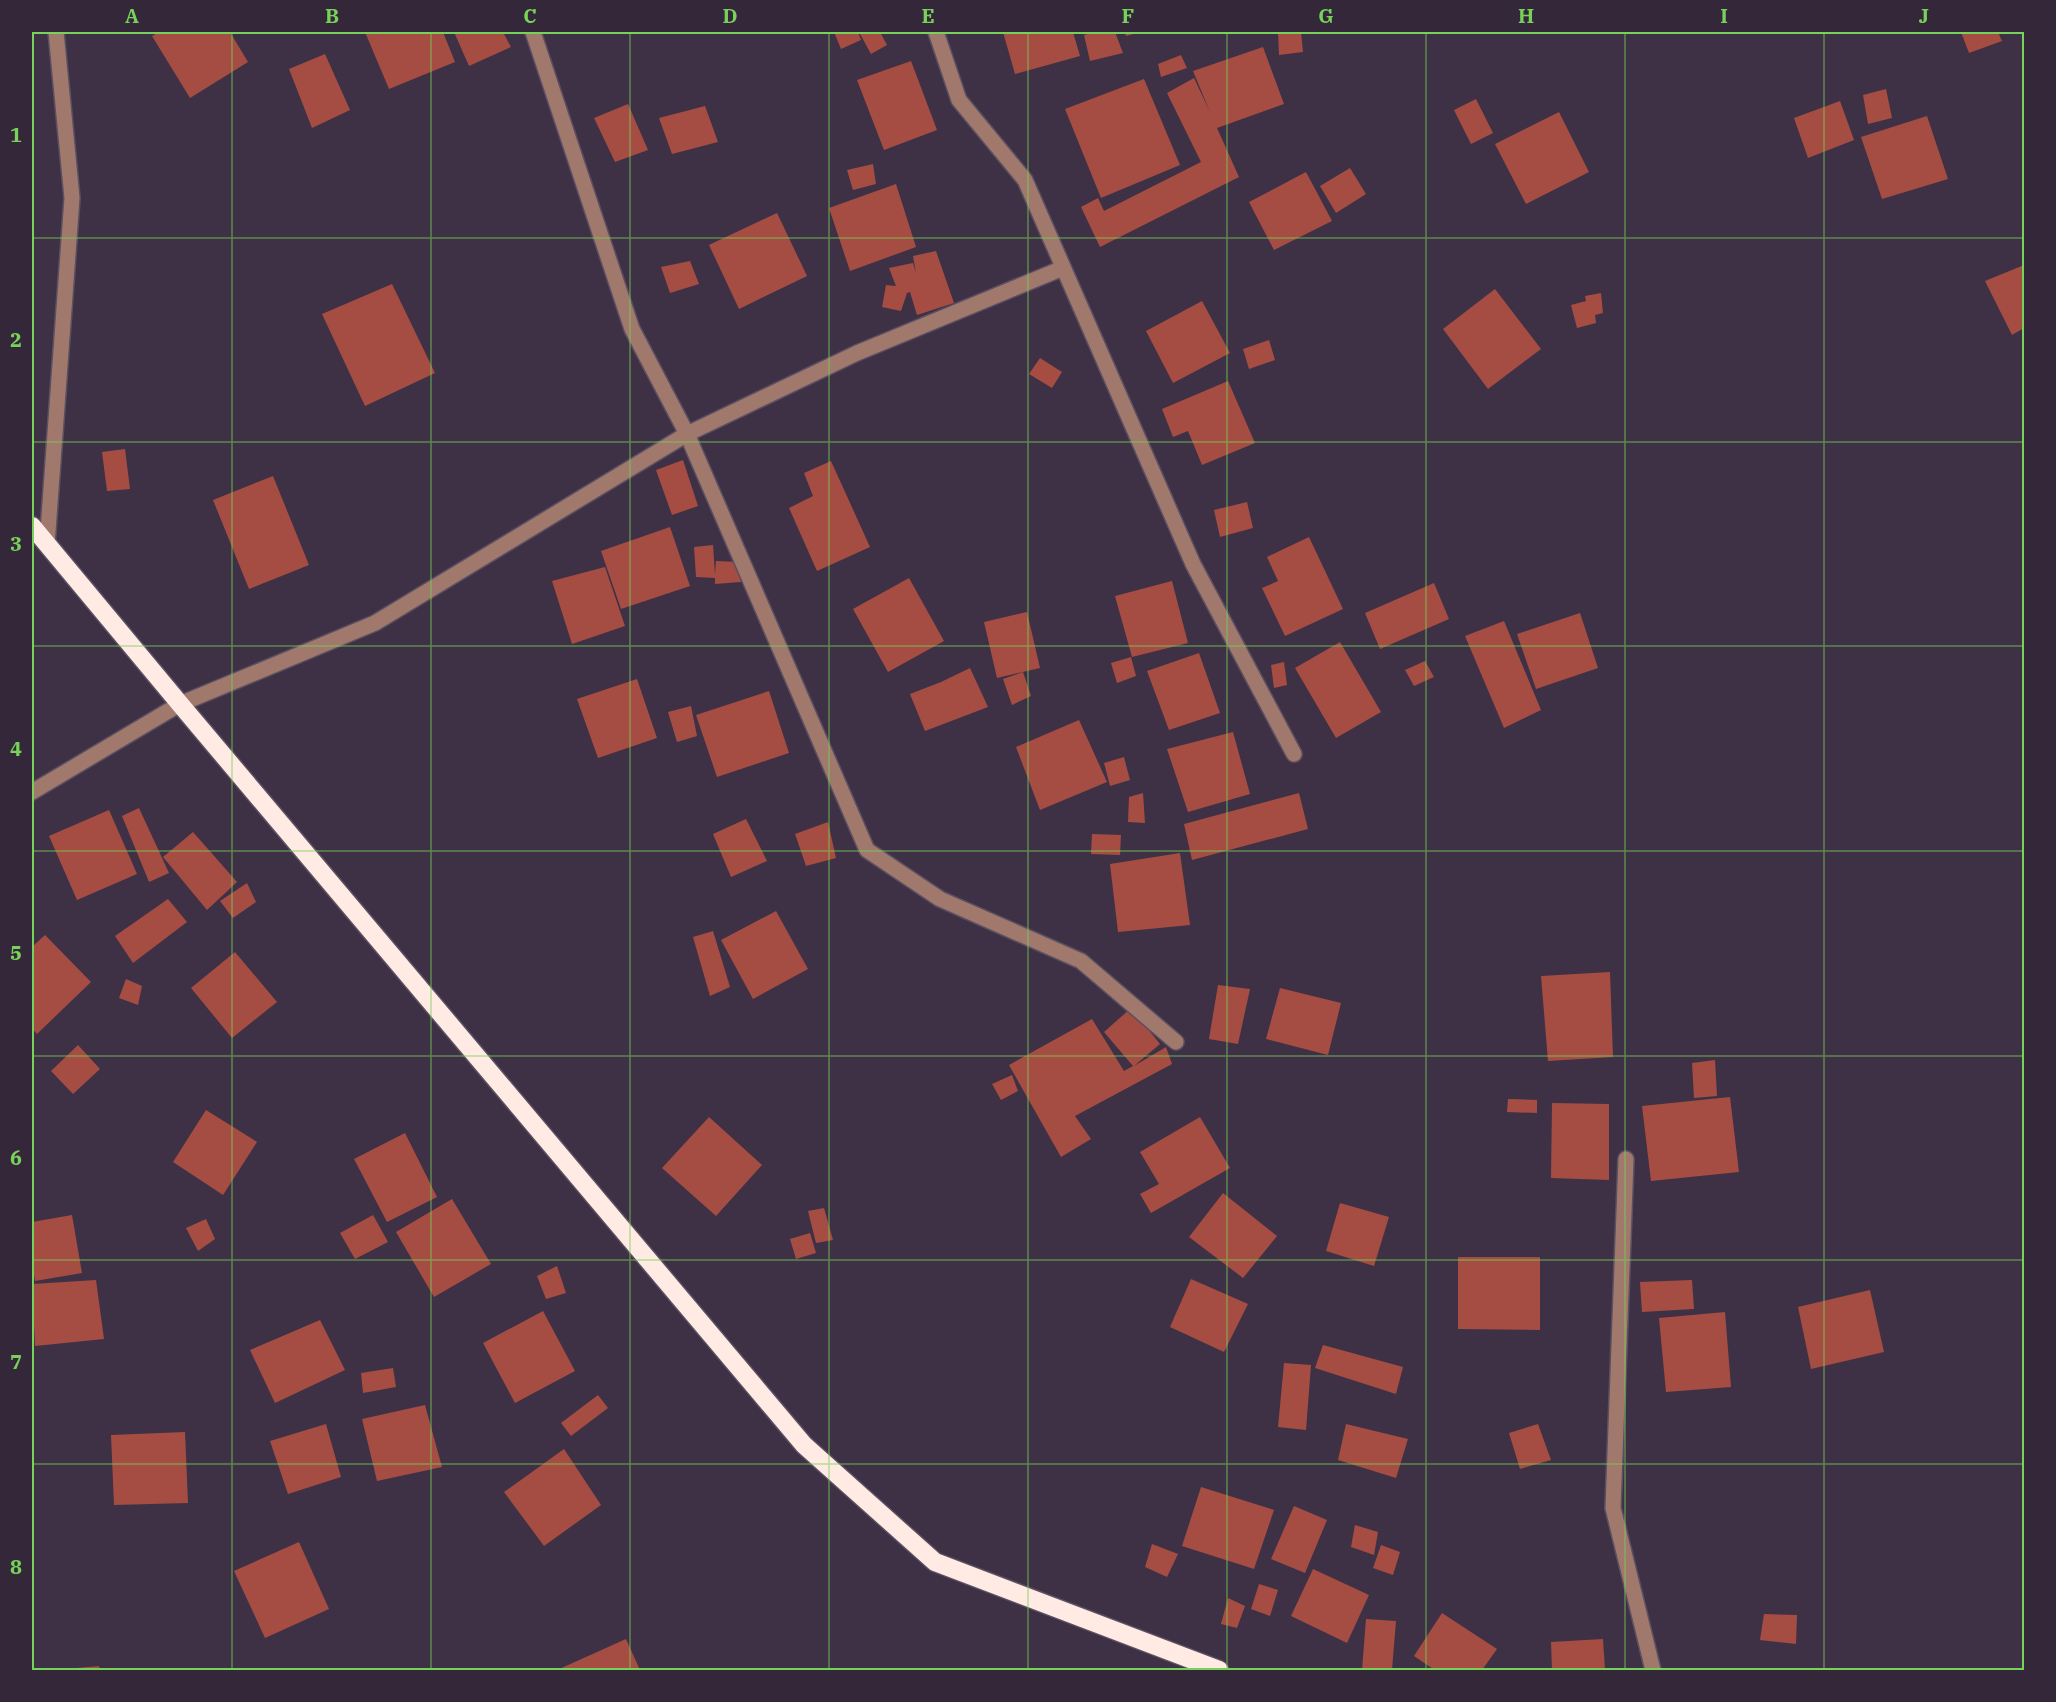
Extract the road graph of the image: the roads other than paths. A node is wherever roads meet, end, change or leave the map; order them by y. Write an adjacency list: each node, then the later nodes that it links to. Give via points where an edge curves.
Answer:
1 (56, 32): 7 (street, via 72,198)
2 (533, 32): 5 (street, via 632,329)
3 (936, 32): 4 (street, via 959,100 1024,180)
4 (1064, 268): 5 (street, via 857,353); 9 (street, via 1193,564)
5 (687, 434): 8 (street, via 375,623); 11 (street, via 867,850 940,899 1081,961)
6 (32, 526): 7 (highway)
7 (47, 545): 8 (highway)
8 (180, 705): 10 (street); 13 (highway, via 804,1445 935,1562)
9 (1294, 754)
10 (32, 792)
11 (1176, 1042)
12 (1626, 1159): 14 (street, via 1613,1508)
13 (1219, 1671)
14 (1653, 1671)

